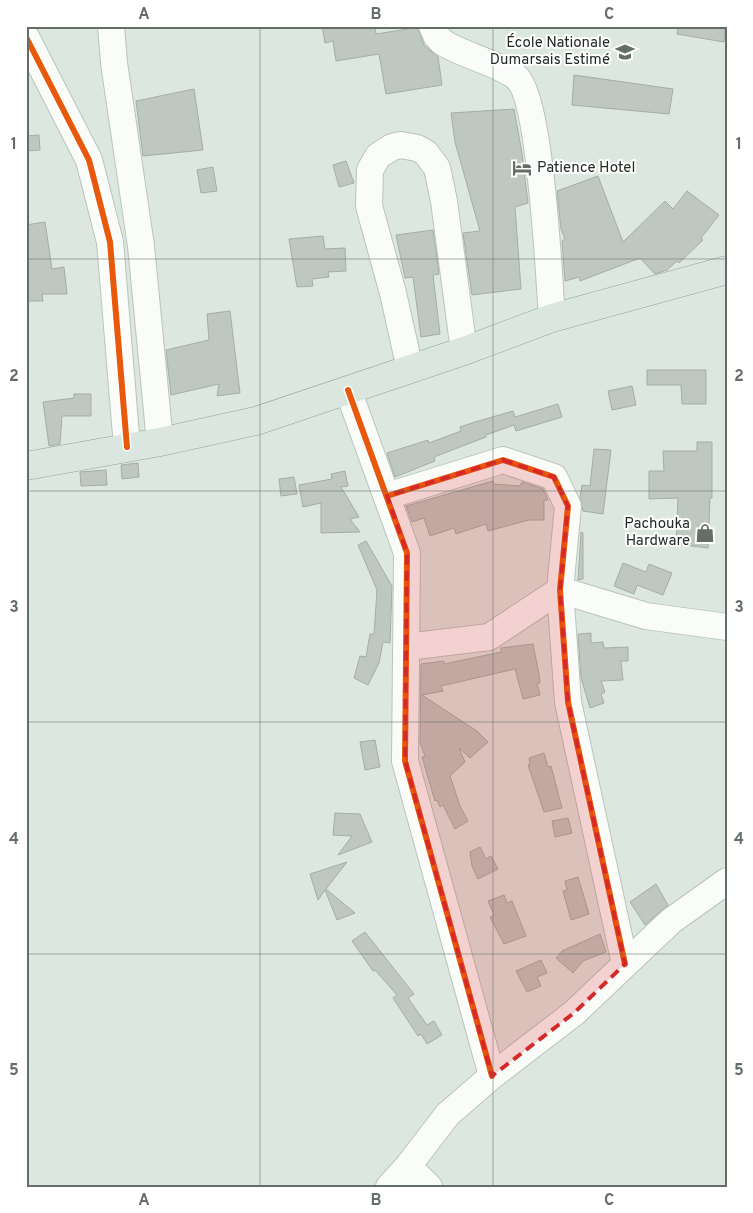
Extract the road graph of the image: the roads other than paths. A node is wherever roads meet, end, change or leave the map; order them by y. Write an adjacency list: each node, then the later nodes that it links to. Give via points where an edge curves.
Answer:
1 (111, 26): 9 (street, via 141,246)
2 (432, 26): 5 (street, via 442,42 516,77 526,92 544,190)
3 (26, 37): 10 (street, via 89,160 110,242)
4 (727, 270): 5 (main road)
5 (552, 318): 6 (main road)
6 (464, 351): 7 (main road); 7 (street, via 437,168 426,153 417,148 392,147 374,162 368,190)
7 (410, 369): 8 (main road)
8 (348, 390): 9 (main road, via 256,421); 12 (street)
9 (160, 442): 10 (main road)
10 (127, 447): 11 (main road)
11 (26, 466)
12 (386, 496): 13 (street, via 503,460 554,477 568,506); 15 (street, via 407,553)
13 (560, 590): 14 (street, via 646,616); 15 (street, via 489,637); 17 (street, via 568,702)
14 (727, 627)
15 (406, 647): 18 (street, via 405,761)
16 (727, 881): 17 (street, via 671,921)
17 (624, 964): 18 (street, via 574,1013)
18 (492, 1076): 19 (street, via 448,1114)
19 (397, 1180): 20 (street)
20 (429, 1187)

